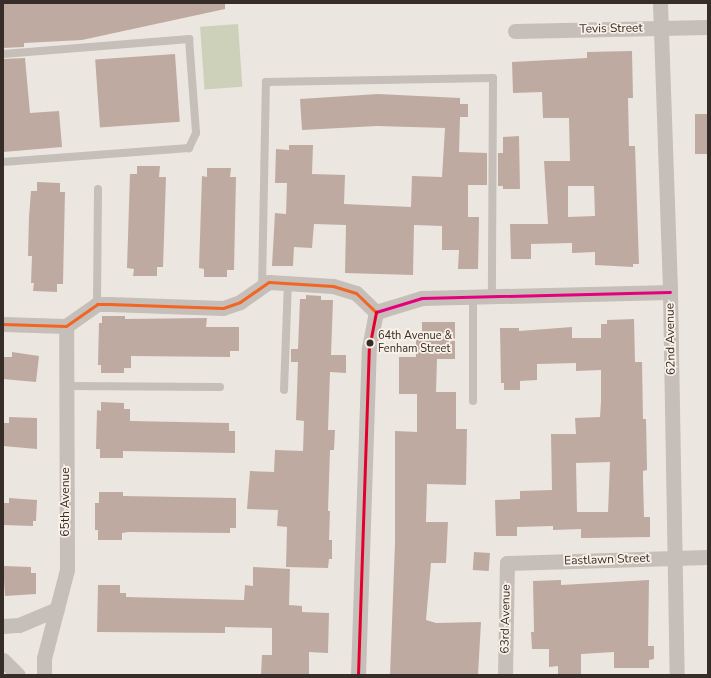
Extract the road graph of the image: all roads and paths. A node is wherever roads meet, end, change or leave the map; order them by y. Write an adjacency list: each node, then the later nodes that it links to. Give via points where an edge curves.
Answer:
1 (660, 3): 3 (street, 62nd Avenue)
2 (708, 27): 3 (street, Tevis Street)
3 (662, 28): 4 (street, Tevis Street); 10 (street, 62nd Avenue)
4 (515, 31)
5 (3, 54): 6 (lane, via 189,39 196,133 189,148)
6 (3, 162)
7 (98, 189): 13 (lane)
8 (288, 283): 9 (street, via 270,282); 14 (street, via 333,286 356,293); 19 (lane)
9 (262, 287): 11 (lane, via 266,82 493,78); 13 (street, via 240,302 223,308)
10 (670, 292): 11 (street); 21 (street, 62nd Avenue)
11 (492, 296): 12 (street)
12 (473, 297): 14 (street, via 422,298); 20 (lane)
13 (97, 304): 16 (street)
14 (376, 312): 29 (street, via 369,348)
15 (3, 324): 16 (street)
16 (66, 326): 17 (street, 65th Avenue)
17 (66, 386): 18 (lane); 24 (street, 65th Avenue, via 66,570)
18 (220, 387)
19 (284, 390)
20 (473, 401)
21 (673, 557): 22 (street, Eastlawn Street); 23 (street, Eastlawn Street); 31 (street, 62nd Avenue)
22 (708, 557)
23 (507, 564): 30 (street, 63rd Avenue)
24 (57, 609): 25 (street, via 19,625); 28 (street, 65th Avenue, via 44,658)
25 (3, 626)
26 (3, 660): 27 (street)
27 (18, 675)
28 (44, 675)
29 (358, 675)
30 (505, 675)
31 (677, 675)

